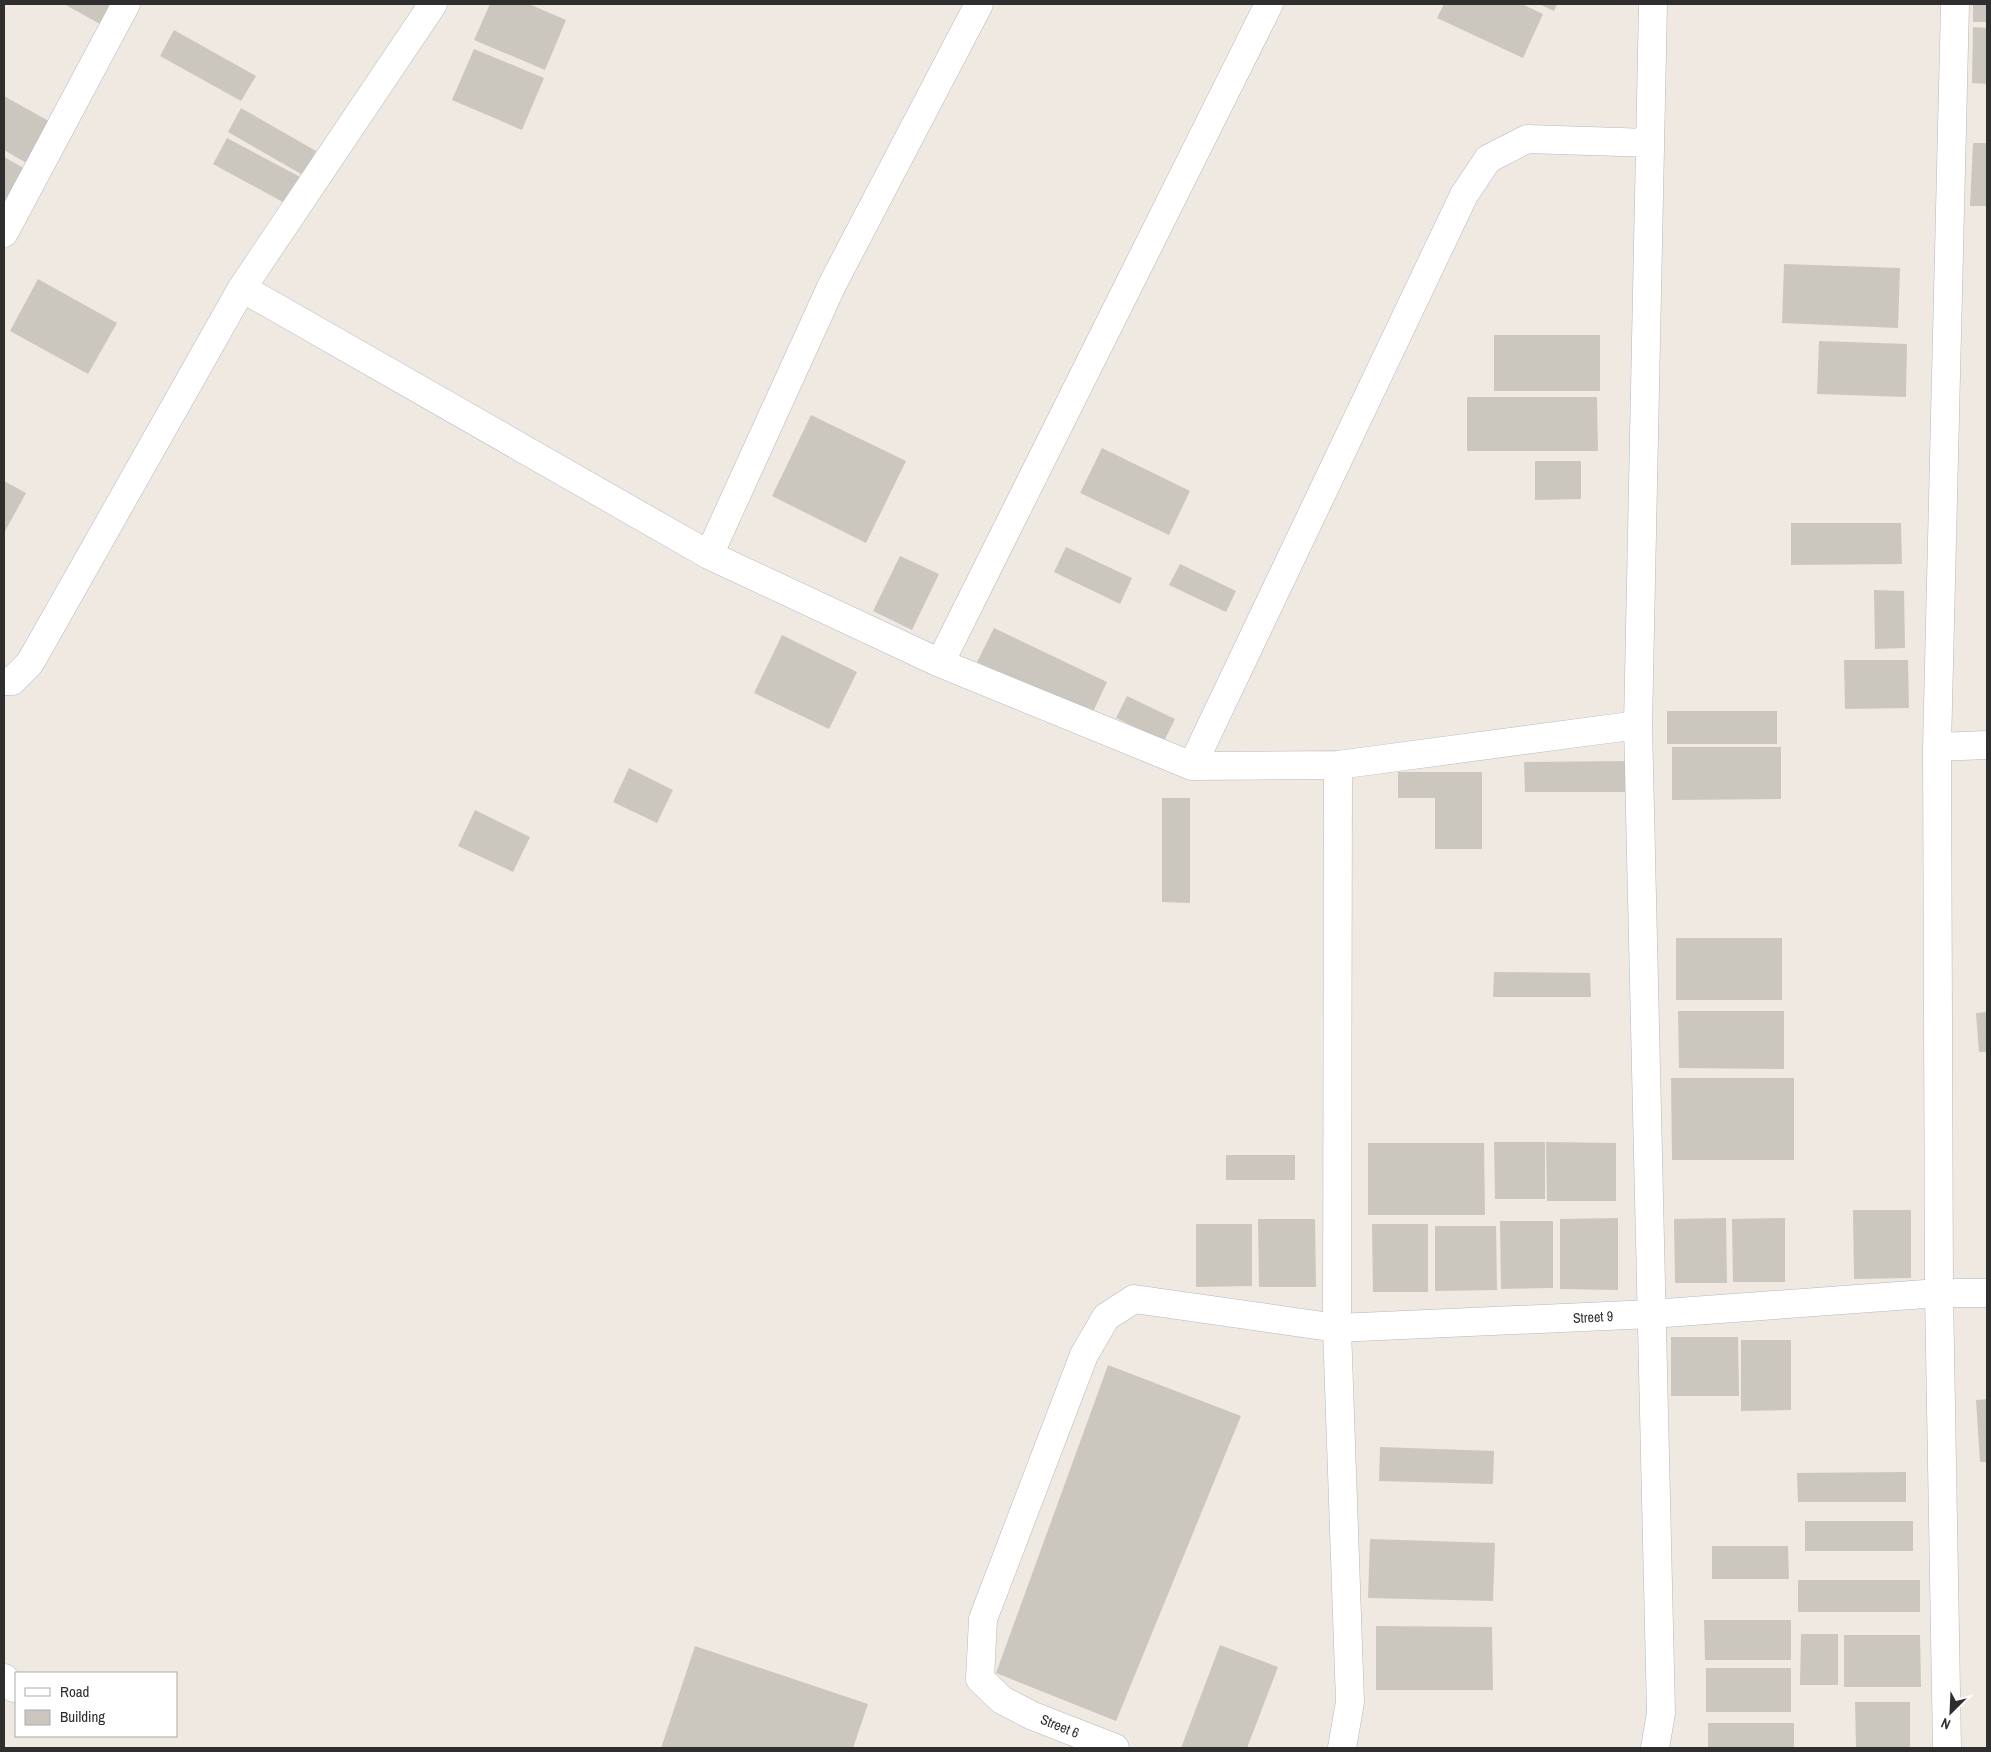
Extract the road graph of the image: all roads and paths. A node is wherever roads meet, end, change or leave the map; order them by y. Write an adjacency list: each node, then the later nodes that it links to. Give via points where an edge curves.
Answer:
1 (126, 4): 8 (street)
2 (433, 4): 9 (street)
3 (979, 4): 10 (street, via 832,286)
4 (1269, 4): 11 (street)
5 (1653, 4): 7 (street)
6 (1955, 4): 15 (street)
7 (1650, 142): 13 (street); 17 (street, via 1527,139 1488,159 1464,195)
8 (4, 233)
9 (242, 288): 10 (street); 12 (street, via 30,663 12,681)
10 (709, 555): 11 (street)
11 (940, 663): 17 (street)
12 (4, 681)
13 (1638, 725): 16 (street); 21 (street)
14 (1987, 744): 15 (street)
15 (1937, 747): 18 (street)
16 (1338, 765): 17 (street); 22 (street)
17 (1192, 766)
18 (1939, 1293): 19 (street, Street 9); 21 (street, Street 9); 26 (street)
19 (1987, 1293)
20 (1200, 1307): 22 (street, Street 9); 23 (street, Street 6, via 1134,1299 1106,1317 1084,1355 982,1619 980,1679 1002,1700 1033,1716)
21 (1651, 1314): 22 (street, Street 9); 25 (street, via 1661,1713)
22 (1337, 1328): 24 (street, via 1350,1702)
23 (1115, 1748)
24 (1342, 1748)
25 (1655, 1748)
26 (1947, 1748)

